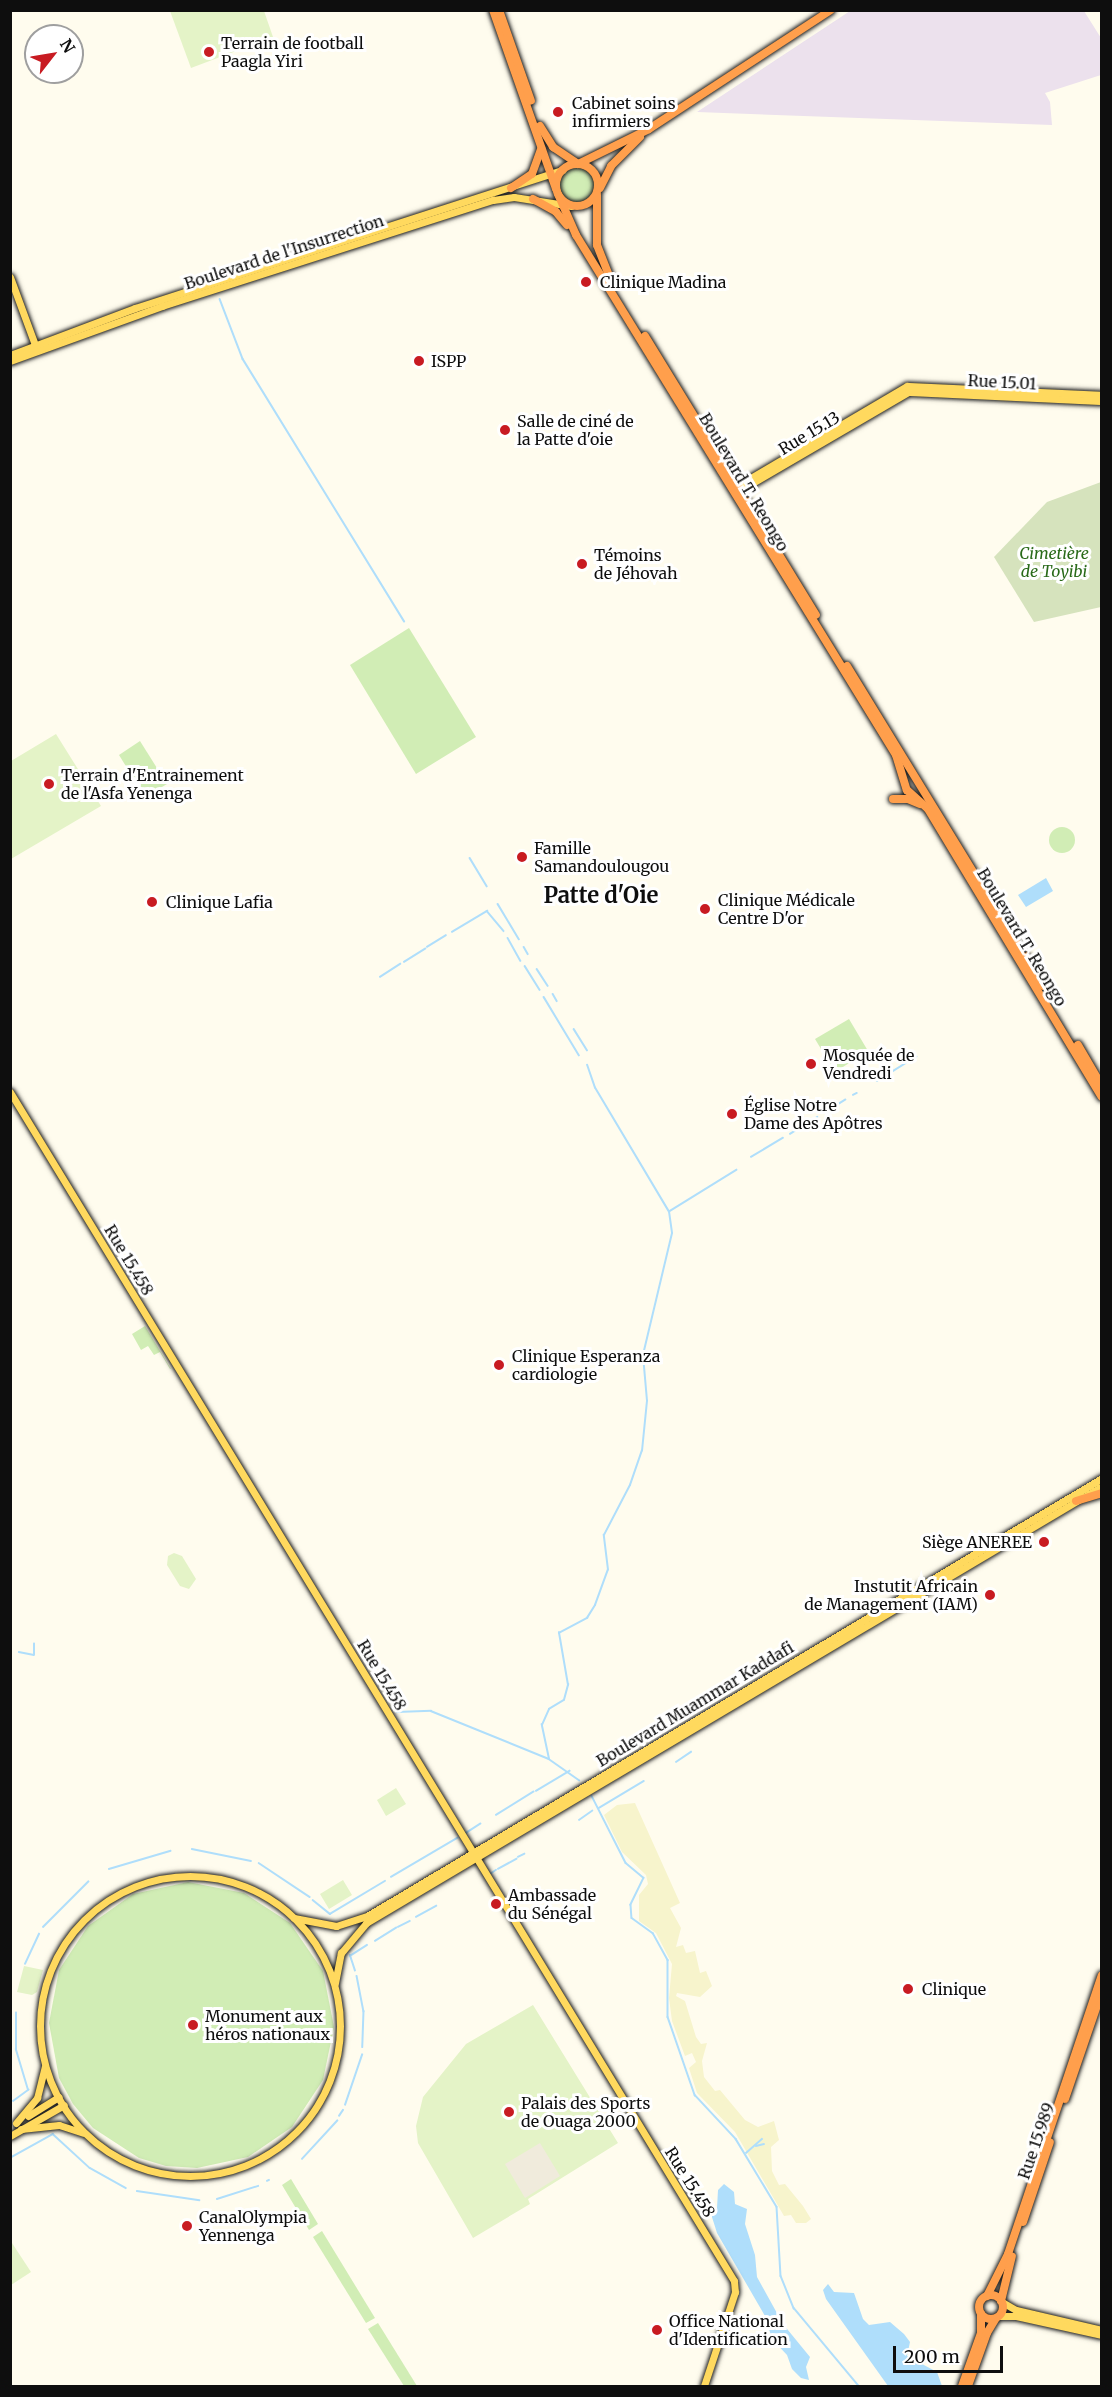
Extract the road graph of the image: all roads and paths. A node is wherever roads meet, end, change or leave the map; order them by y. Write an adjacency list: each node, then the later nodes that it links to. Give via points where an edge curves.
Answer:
1 (493, 10): 5 (highway)
2 (500, 10): 6 (highway, via 543,134 553,147)
3 (831, 10): 4 (highway)
4 (650, 129): 6 (highway); 11 (highway, via 616,160)
5 (541, 145): 8 (highway); 9 (highway, via 532,174)
6 (578, 164): 7 (highway); 11 (highway, via 594,171)
7 (562, 170): 8 (main road, Boulevard de l'Insurrection); 10 (highway)
8 (550, 174): 9 (main road, Boulevard de l'Insurrection); 10 (highway)
9 (511, 188): 18 (main road, Boulevard de l'Insurrection, via 217,281)
10 (557, 191): 13 (highway); 14 (highway)
11 (597, 193): 14 (highway, via 587,204); 25 (highway, via 596,234 606,271)
12 (533, 199): 13 (main road, Boulevard de l'Insurrection); 15 (highway); 18 (main road, Boulevard de l'Insurrection, via 493,200)
13 (561, 204): 14 (main road, Boulevard de l'Insurrection); 15 (highway)
14 (571, 206)
15 (560, 212): 24 (highway, Boulevard T. Reongo)
16 (10, 277): 18 (main road)
17 (10, 284): 18 (main road)
18 (36, 348): 19 (main road, Boulevard de l'Insurrection); 20 (main road, Boulevard de l'Insurrection)
19 (10, 355)
20 (10, 361)
21 (892, 395): 22 (main road, Rue 15.01, via 907,386); 23 (main road, Rue 15.01); 25 (main road, Rue 15.13, via 749,485)
22 (1101, 395)
23 (1101, 401)
24 (728, 482): 25 (main road); 26 (highway, Boulevard T. Reongo)
25 (737, 486): 27 (highway)
26 (903, 771): 28 (highway, Boulevard T. Reongo); 30 (highway, via 893,800 913,800)
27 (920, 783): 28 (highway); 29 (highway); 31 (highway)
28 (906, 784): 29 (highway, Boulevard T. Reongo, via 908,792)
29 (914, 795): 30 (highway, Boulevard T. Reongo)
30 (931, 814): 35 (highway, Boulevard T. Reongo)
31 (1085, 1058): 32 (main road); 33 (highway)
32 (1101, 1079)
33 (1101, 1086)
34 (10, 1092): 40 (main road, Rue 15.458)
35 (1101, 1097)
36 (1101, 1478): 40 (main road, Boulevard Muammar Kaddafi)
37 (1101, 1486): 39 (main road, Boulevard Muammar Kaddafi)
38 (1101, 1493): 39 (highway)
39 (1076, 1501): 40 (main road, Boulevard Muammar Kaddafi)
40 (475, 1854): 41 (main road, Boulevard Muammar Kaddafi, via 353,1922 329,1925); 43 (main road, Boulevard Muammar Kaddafi, via 361,1927 340,1953); 58 (main road, Rue 15.458, via 729,2272 736,2290)
41 (294, 1918): 43 (main road, via 319,1949); 45 (main road, via 254,1890 207,1877 154,1880 113,1897 79,1925 53,1966 42,2008)
42 (1101, 1975): 52 (highway, via 1008,2254)
43 (334, 1986): 50 (main road, via 340,2037 332,2076 307,2121 270,2154 231,2170 181,2176 129,2162)
44 (1101, 1991): 53 (highway, Rue 15.989, via 1004,2281)
45 (45, 2061): 46 (main road); 48 (main road, via 39,2095)
46 (59, 2097): 47 (main road); 48 (main road)
47 (64, 2105): 49 (main road); 50 (main road)
48 (13, 2125)
49 (21, 2129): 50 (main road, via 59,2125); 51 (main road)
50 (88, 2135)
51 (10, 2136)
52 (987, 2296): 53 (highway); 54 (highway, via 980,2304)
53 (1002, 2302): 55 (highway); 56 (main road, via 1016,2310)
54 (981, 2313): 55 (highway, via 988,2319); 59 (highway, via 981,2333)
55 (998, 2317): 57 (main road, via 1016,2316); 60 (highway, via 987,2333)
56 (1101, 2330)
57 (1101, 2335)
58 (704, 2386)
59 (962, 2386)
60 (968, 2386)

